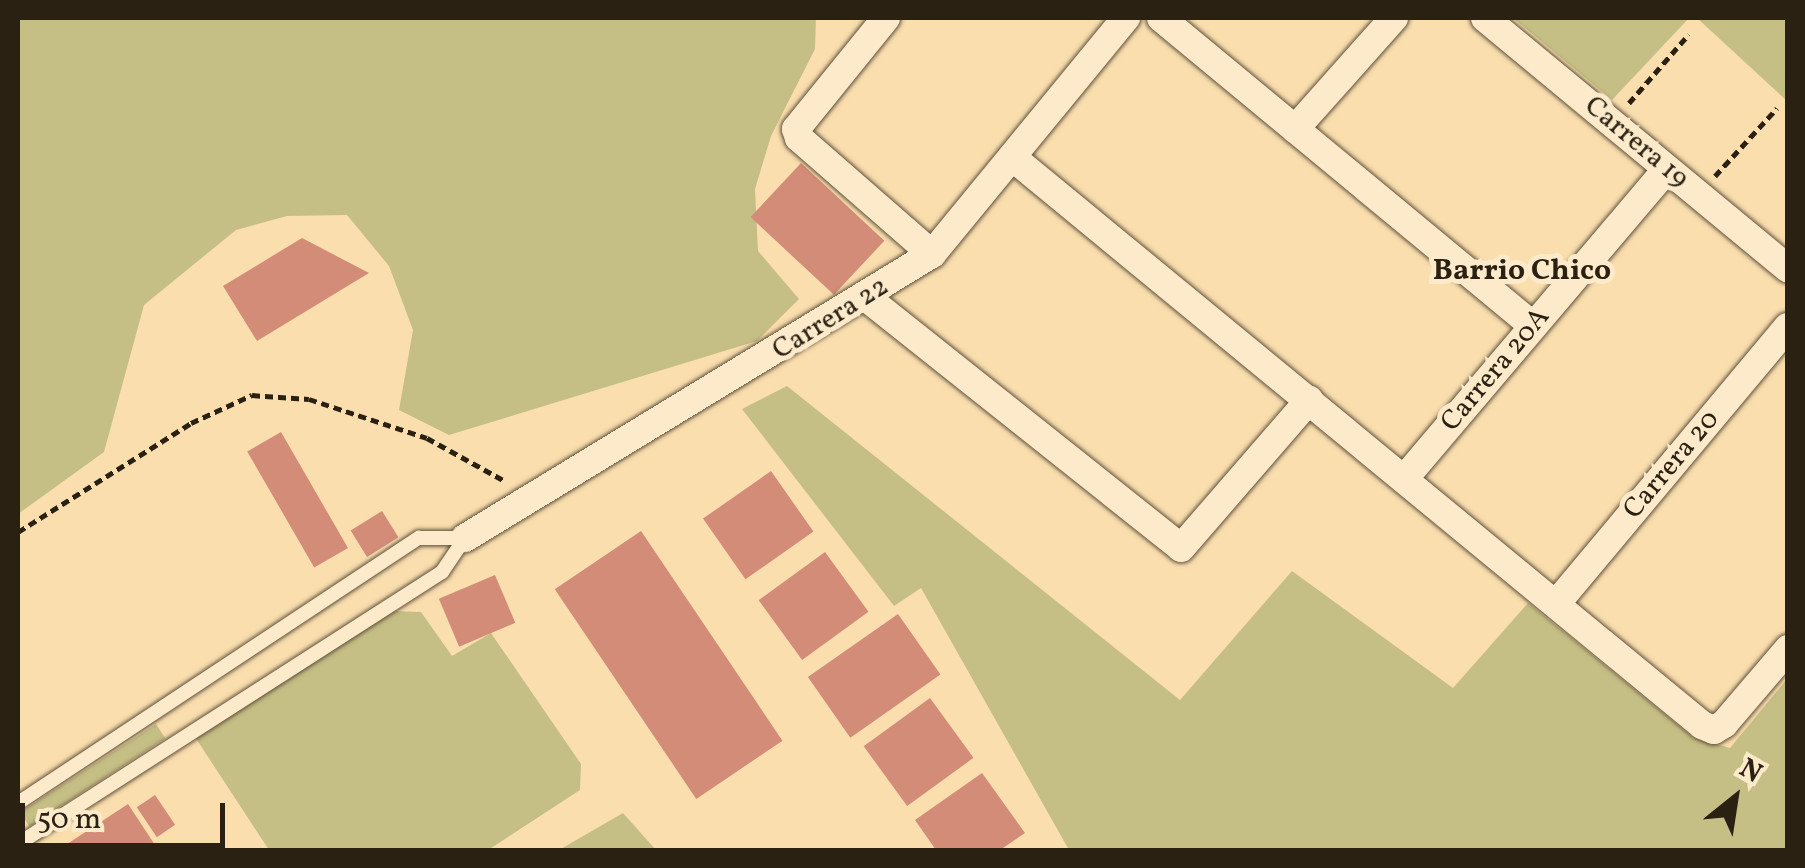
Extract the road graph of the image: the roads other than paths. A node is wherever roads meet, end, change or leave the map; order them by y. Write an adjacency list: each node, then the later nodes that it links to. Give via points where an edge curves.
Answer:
1 (886, 18): 9 (street, via 796,129)
2 (1126, 18): 7 (street, Carrera 22)
3 (1161, 18): 6 (street)
4 (1394, 18): 6 (street)
5 (1485, 18): 8 (street, Carrera 19)
6 (1295, 129): 12 (street)
7 (1012, 156): 9 (street, Carrera 22); 14 (street)
8 (1666, 170): 10 (street, Carrera 19); 12 (street, Carrera 20A)
9 (932, 254): 11 (street, Carrera 22)
10 (1788, 269)
11 (867, 298): 14 (street, via 1181,548); 16 (street, Carrera 22)
12 (1533, 326): 15 (street, Carrera 20A)
13 (1788, 327): 17 (street, Carrera 20)
14 (1309, 400): 15 (street)
15 (1404, 478): 17 (street)
16 (465, 538): 19 (lane, via 420,538); 20 (lane, via 442,572)
17 (1556, 604): 18 (street, via 1714,730)
18 (1788, 650)
19 (18, 802)
20 (18, 844)

